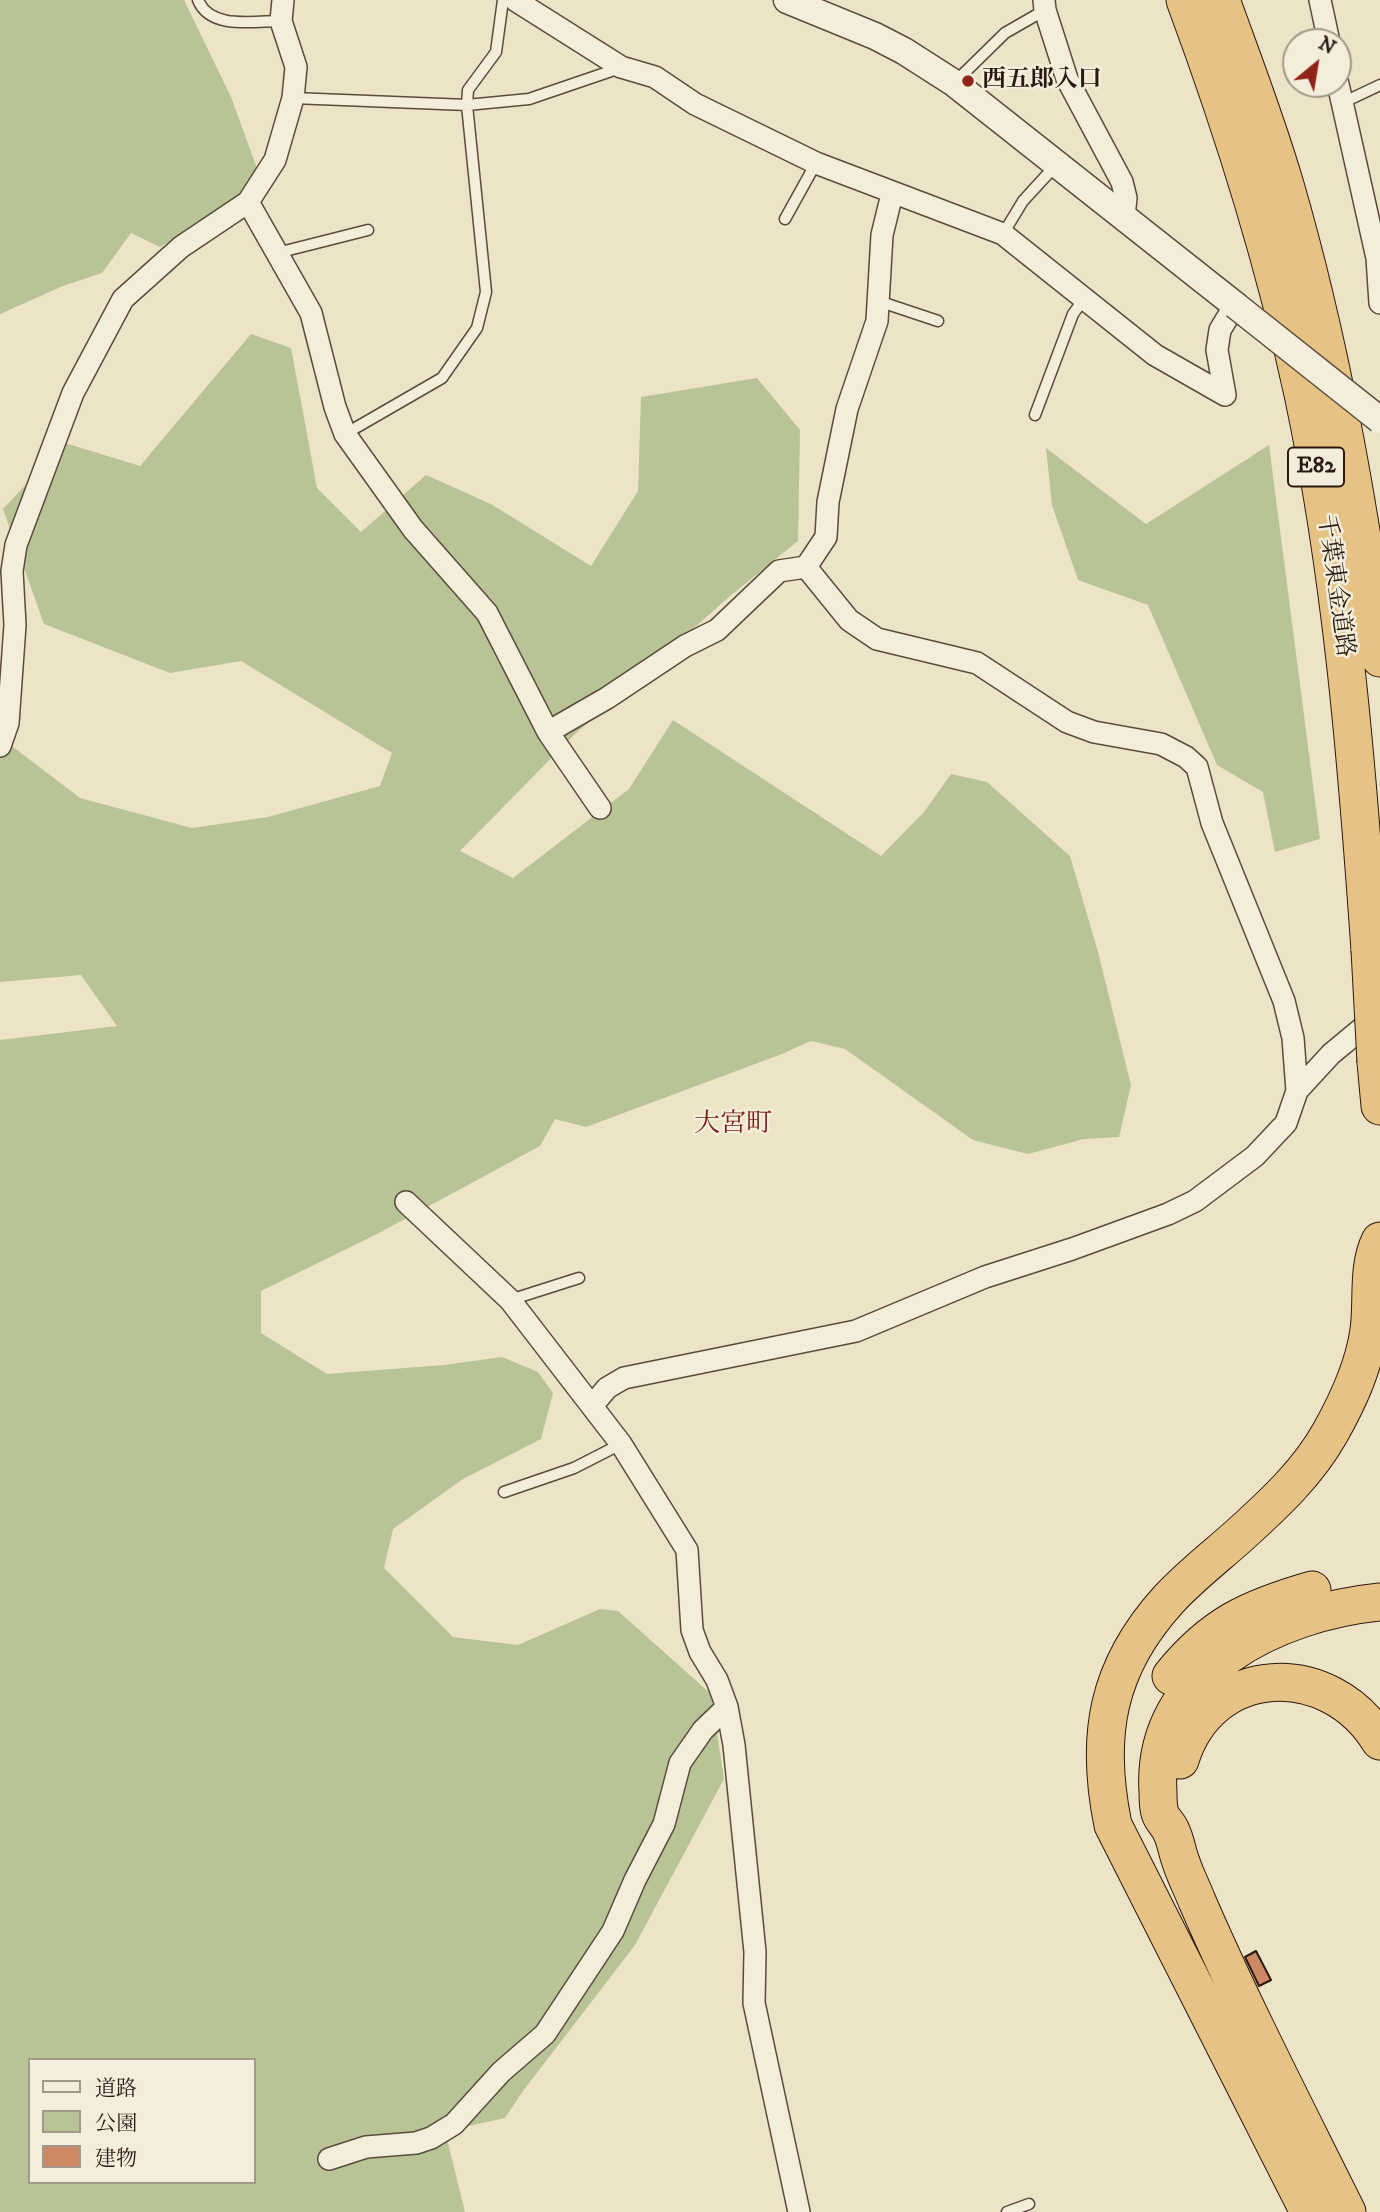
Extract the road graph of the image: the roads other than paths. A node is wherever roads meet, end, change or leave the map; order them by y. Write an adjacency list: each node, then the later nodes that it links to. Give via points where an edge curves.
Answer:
1 (198, 0): 10 (lane, via 204,13 215,19)
2 (283, 0): 10 (street)
3 (503, 0): 18 (lane, via 496,52 468,90)
4 (515, 0): 12 (street)
5 (787, 0): 13 (street, via 875,36)
6 (1185, 0): 45 (highway, 千葉東金道路 / E82, bridge, via 1223,102 1276,280 1325,519 1359,792)
7 (1221, 0): 32 (highway, 千葉東金道路 / E82, via 1284,183)
8 (1320, 0): 11 (street)
9 (1044, 5): 13 (lane, via 1005,33); 23 (street, via 1067,79 1122,182)
10 (281, 22): 16 (street, via 296,67)
11 (1326, 28)
12 (621, 67): 18 (lane, via 529,99); 19 (street, via 655,77 695,104)
13 (954, 83): 20 (street)
14 (1380, 85): 15 (lane)
15 (1352, 91)
16 (293, 98): 18 (lane); 22 (street, via 275,160)
17 (1341, 98): 30 (street, via 1377,258)
18 (467, 105): 36 (lane, via 486,292 477,328 442,378)
19 (816, 163): 21 (street); 24 (lane)
20 (1057, 164): 23 (street); 26 (lane, via 1023,201)
21 (892, 194): 26 (street); 29 (street, via 882,235)
22 (248, 202): 27 (street); 41 (street, via 181,247 123,299 74,393 16,545 8,723)
23 (1124, 216): 31 (street)
24 (785, 219)
25 (368, 230): 27 (lane)
26 (1003, 234): 28 (street)
27 (277, 253): 36 (street, via 311,313)
28 (1084, 299): 31 (street, via 1155,355 1225,395 1217,350 1220,330); 34 (lane, via 1073,314)
29 (878, 301): 33 (lane); 38 (street, via 877,321 847,409 828,502 826,537)
30 (1380, 303)
31 (1235, 305): 35 (street, bridge)
32 (1320, 318): 37 (highway, via 1355,424); 39 (highway, 千葉東金道路 / E82, via 1343,425)
33 (938, 321)
34 (1035, 415)
35 (1380, 419)
36 (345, 434): 40 (street, via 413,529 486,613)
37 (1380, 556)
38 (806, 567): 40 (street, via 779,571 717,630); 44 (street, via 849,620 877,639 977,663 1067,722 1094,732 1161,744 1196,767 1212,822 1284,1001 1293,1038)
39 (1380, 658)
40 (548, 732): 42 (street)
41 (0, 746)
42 (600, 808)
43 (1380, 1014): 44 (street, via 1331,1054)
44 (1297, 1091): 50 (street, via 1286,1123 1255,1156 1195,1201 1168,1214 985,1277 856,1331 624,1378 607,1388)
45 (1380, 1106)
46 (406, 1202): 49 (street)
47 (1380, 1241): 58 (highway, via 1374,1253 1369,1331 1361,1366 1328,1436 1284,1494 1170,1598 1147,1626 1115,1688 1107,1713 1104,1762 1113,1825)
48 (579, 1278): 49 (lane)
49 (510, 1300): 50 (street)
50 (592, 1406): 51 (street)
51 (621, 1444): 52 (lane, via 574,1468); 55 (street, via 687,1550 692,1630)
52 (504, 1492)
53 (1380, 1577): 58 (highway, via 1332,1584 1261,1606 1233,1619 1187,1657 1154,1705 1135,1757)
54 (1380, 1602): 57 (highway, via 1319,1613 1256,1636 1214,1665 1196,1684 1179,1706 1159,1758 1160,1814)
55 (727, 1707): 59 (street, via 703,1730 680,1763 664,1824 613,1931 545,2034 501,2072 454,2124 431,2138 366,2147); 61 (street, via 755,1952 754,2003)
56 (1380, 1741): 57 (highway, via 1355,1711 1331,1694 1305,1684 1277,1680 1234,1693 1213,1706 1184,1745)
57 (1171, 1831): 64 (highway, via 1228,1972)
58 (1130, 1861): 63 (highway)
59 (329, 2159)
60 (1029, 2204): 62 (lane)
61 (799, 2212)
62 (1007, 2212)
63 (1309, 2212)
64 (1347, 2212)

